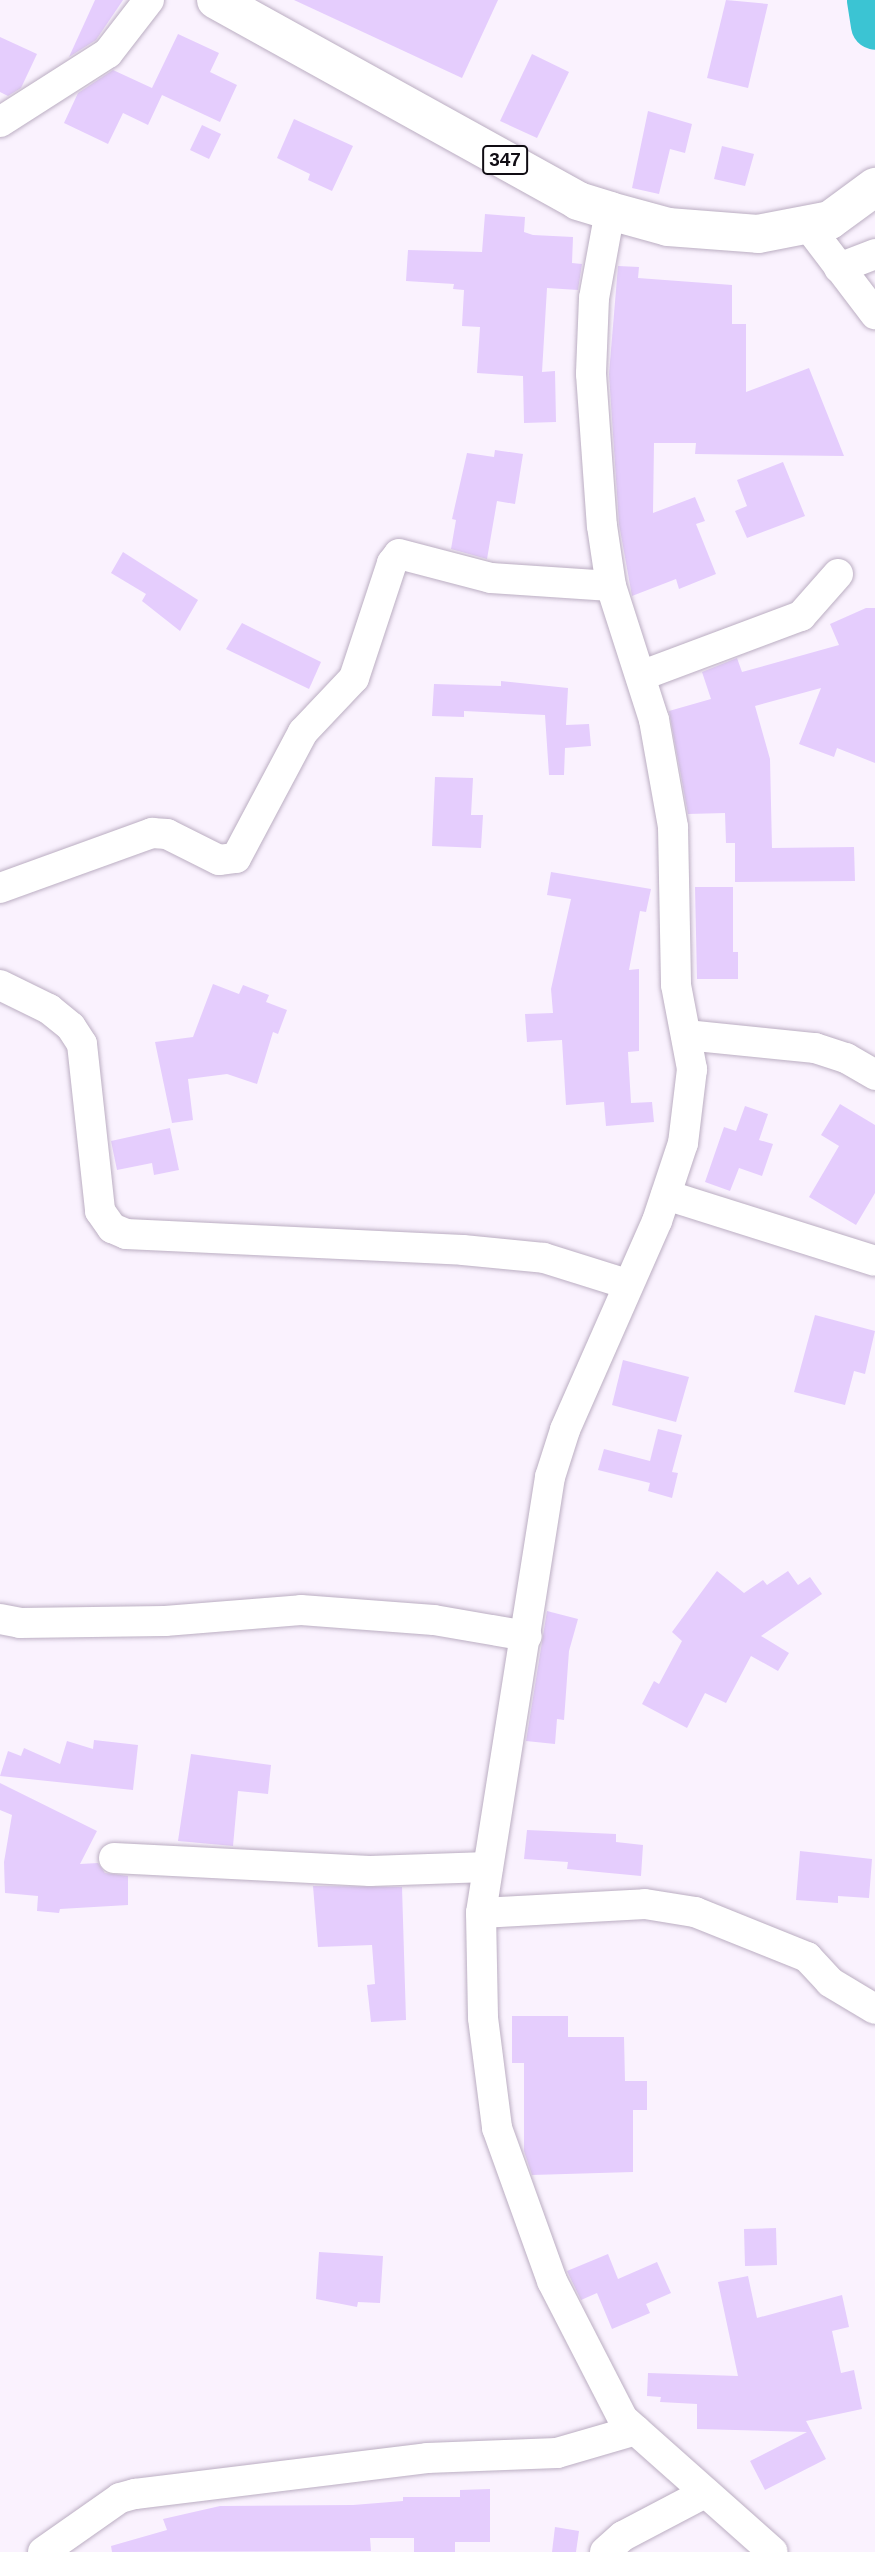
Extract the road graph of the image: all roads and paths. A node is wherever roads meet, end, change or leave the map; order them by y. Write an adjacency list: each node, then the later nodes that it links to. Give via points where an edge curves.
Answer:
1 (149, 0): 3 (street, via 108,53)
2 (216, 0): 5 (main road, 347, via 578,201)
3 (0, 122)
4 (875, 187): 6 (main road, 347)
5 (610, 211): 6 (main road, 347, via 710,232 758,234); 11 (street, via 594,298 591,374)
6 (822, 222): 8 (street)
7 (875, 254): 8 (street)
8 (839, 268): 9 (street)
9 (875, 314)
10 (838, 574): 12 (street, via 801,616)
11 (611, 586): 12 (street); 13 (street, via 491,578 399,554 392,563 354,678 303,732 236,858 219,860 167,834 152,833)
12 (643, 676): 15 (street, via 673,827 676,985)
13 (0, 888)
14 (0, 985): 19 (street, via 49,1009 82,1044 100,1211 112,1228 126,1234 544,1258)
15 (686, 1035): 16 (street, via 815,1048 846,1058); 17 (street, via 692,1069 685,1131)
16 (875, 1075)
17 (666, 1195): 18 (street); 19 (street)
18 (875, 1261)
19 (627, 1284): 21 (street, via 550,1477 538,1534)
20 (0, 1619): 21 (street, via 20,1623 165,1621 302,1610 434,1620)
21 (527, 1636): 23 (street)
22 (114, 1858): 23 (street, via 370,1871)
23 (488, 1867): 24 (street)
24 (481, 1913): 25 (street, via 645,1904 695,1912 807,1957 830,1982); 26 (street, via 483,2018 497,2128 552,2281 624,2419)
25 (875, 2009)
26 (636, 2430): 27 (street); 28 (street, via 557,2453 427,2458 135,2494 120,2498)
27 (705, 2493): 29 (street, via 623,2536); 30 (street)
28 (43, 2552)
29 (605, 2552)
30 (773, 2552)

